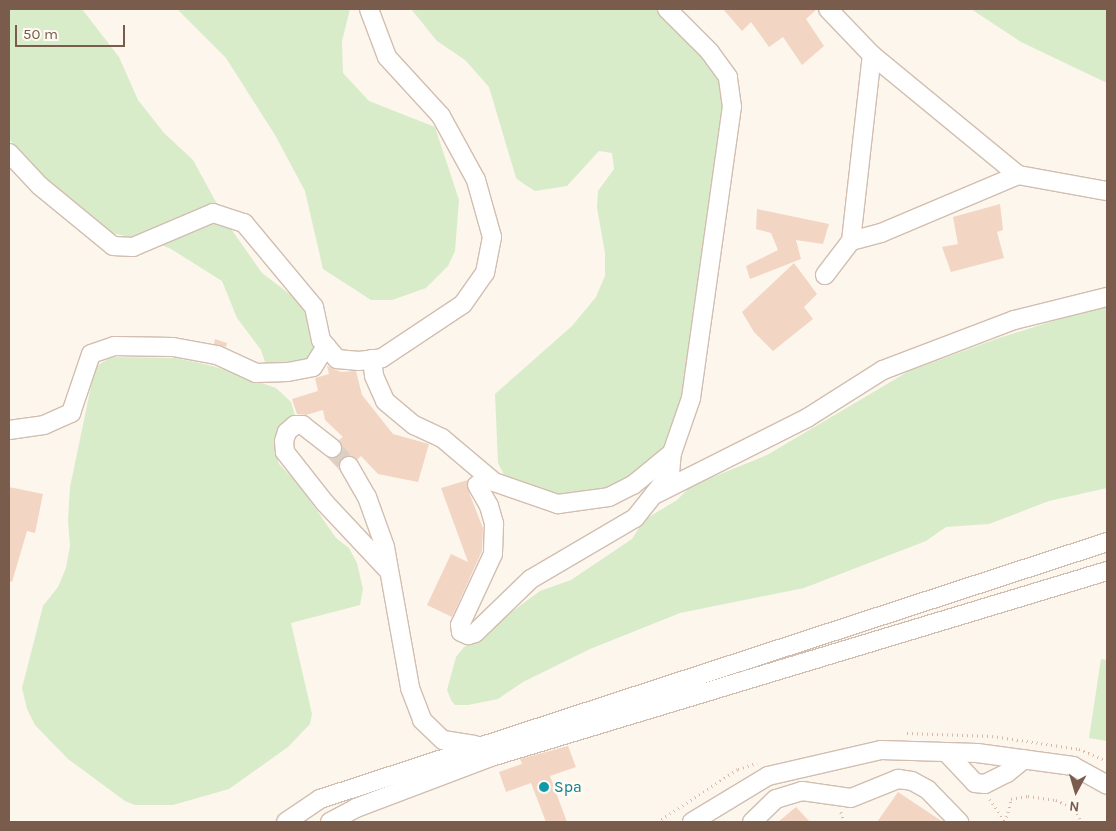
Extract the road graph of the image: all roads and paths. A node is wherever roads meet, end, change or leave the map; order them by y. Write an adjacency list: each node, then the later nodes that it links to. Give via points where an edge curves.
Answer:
1 (370, 9): 12 (street, via 387,57 441,116 476,180 492,237 485,274 463,304 416,338 382,358)
2 (667, 9): 15 (street, via 710,52 728,77 732,107 691,398)
3 (828, 9): 4 (street)
4 (872, 56): 6 (street); 8 (street)
5 (9, 153): 11 (street, via 40,186 113,246 132,247 213,213 244,222 314,306)
6 (1018, 175): 7 (street); 8 (street, via 881,233)
7 (1107, 191)
8 (851, 241): 9 (street)
9 (825, 275)
10 (1107, 297): 18 (street, via 1014,320 883,370 807,418)
11 (326, 346): 12 (street, via 337,359); 13 (street, via 313,367 256,373 217,355 173,347 114,346 91,354 71,413 44,425)
12 (372, 360): 15 (street, via 374,376 386,401 414,426 442,438 494,482 558,504 609,498 633,485)
13 (9, 430)
14 (332, 448): 20 (street, via 304,425 295,425 287,432 284,441 285,452 325,503)
15 (672, 453): 18 (street, via 670,474)
16 (349, 466): 20 (street, via 367,497 385,547)
17 (477, 485): 18 (street, via 489,506 494,524 493,554 460,625 460,632 468,635 475,633 531,579 635,518)
18 (653, 495)
19 (1107, 542): 22 (street)
20 (388, 570): 22 (street, via 410,688 422,720 443,740)
21 (1107, 571): 28 (street, via 491,757 356,808)
22 (481, 746): 27 (street, via 320,799)
23 (946, 752): 24 (street); 25 (street, via 976,783); 29 (street, via 881,750 768,776)
24 (1024, 759): 25 (street, via 1007,773); 26 (street, via 1073,766)
25 (985, 784): 32 (path, via 991,802 1005,822 1011,799 1028,796 1063,803 1075,809)
26 (1107, 785)
27 (286, 822)
28 (330, 822)
29 (692, 822)
30 (752, 822): 31 (street, via 776,800 802,791 851,798 898,779 912,781 928,790)
31 (959, 822)
32 (1082, 822)

